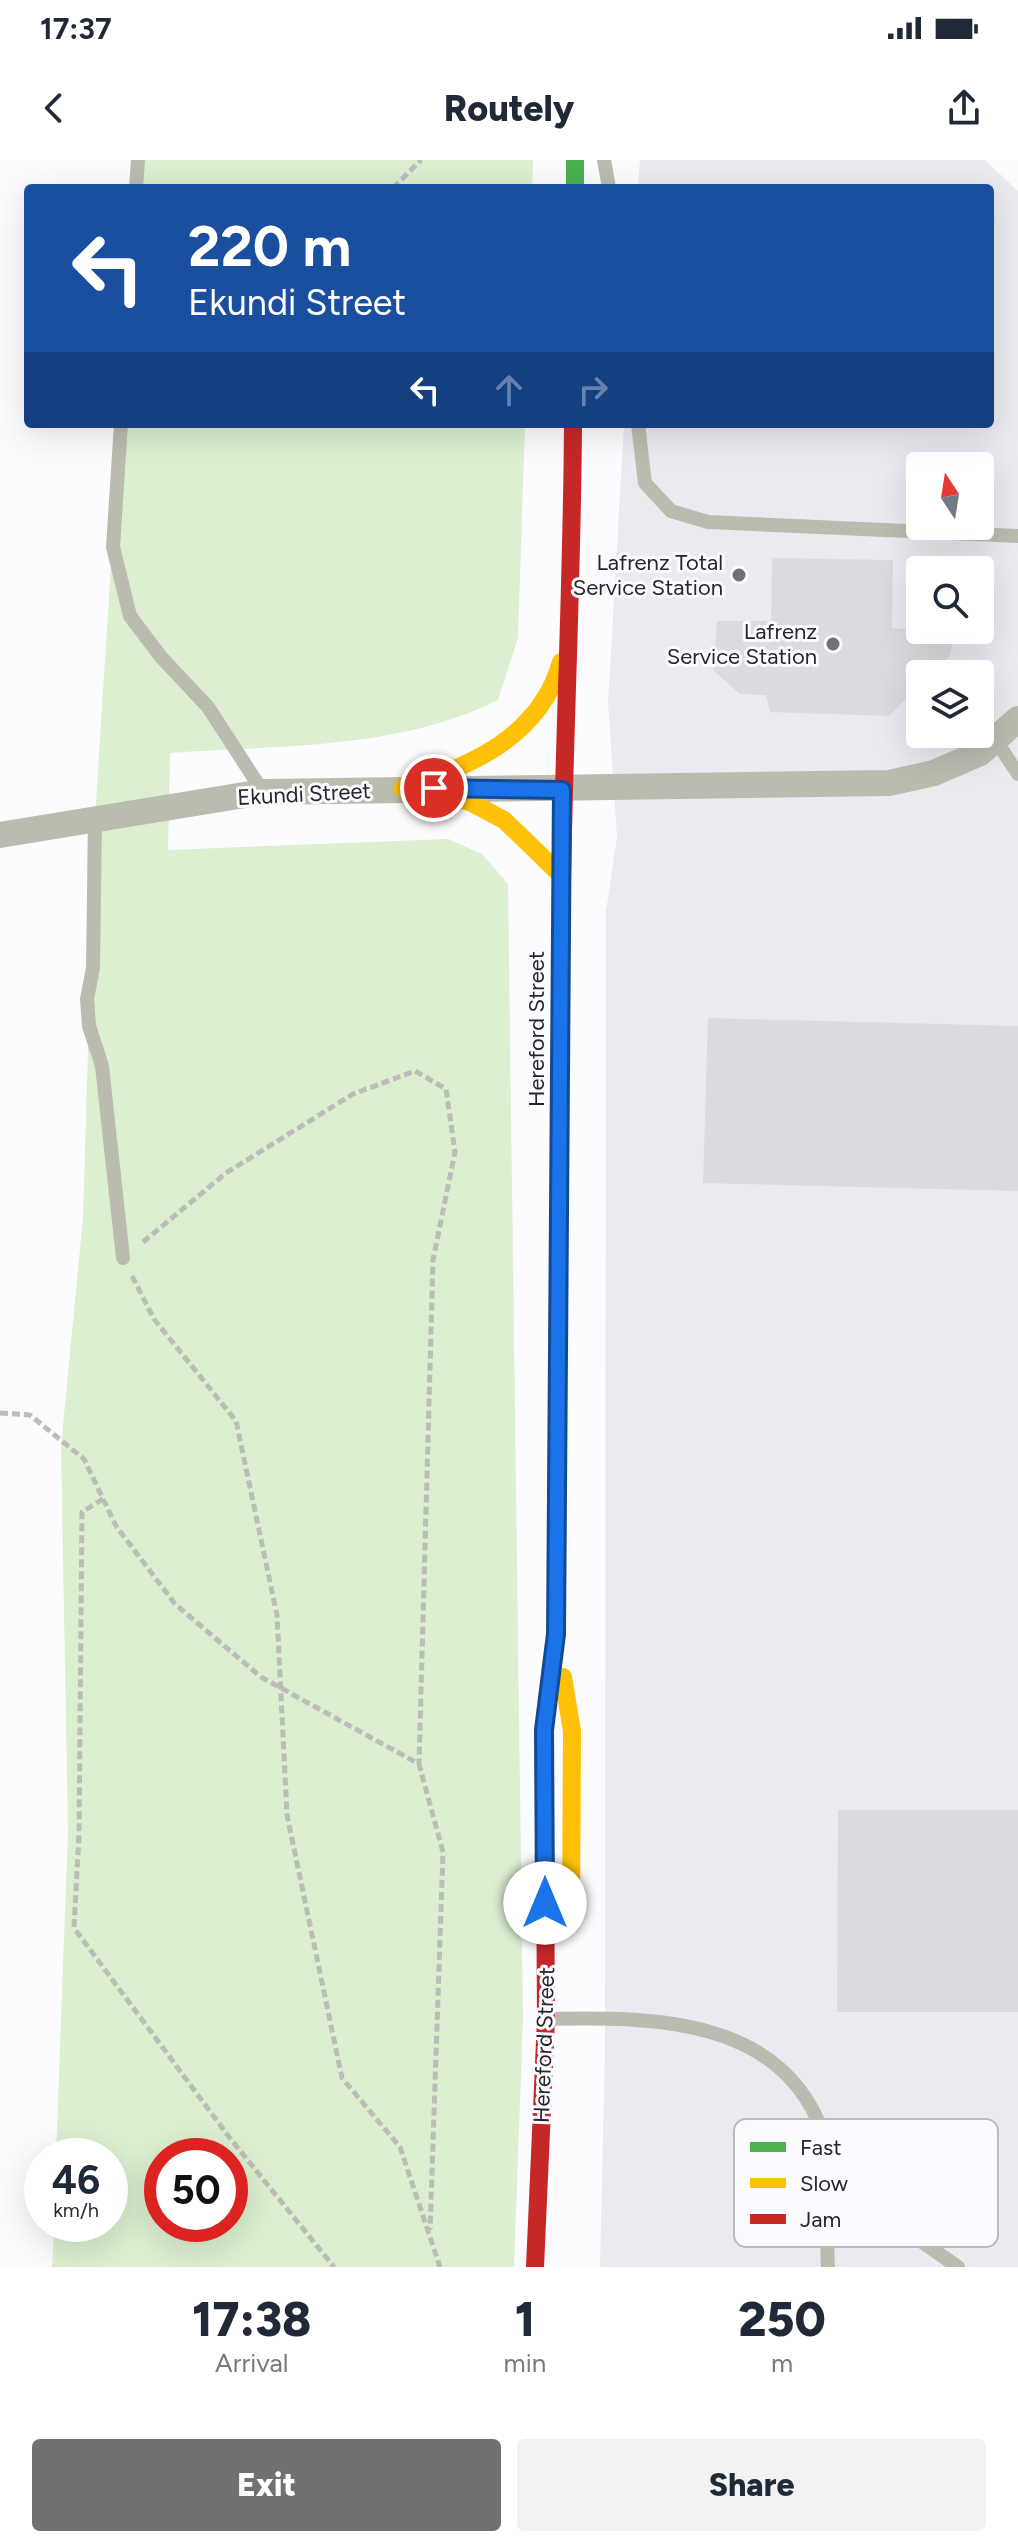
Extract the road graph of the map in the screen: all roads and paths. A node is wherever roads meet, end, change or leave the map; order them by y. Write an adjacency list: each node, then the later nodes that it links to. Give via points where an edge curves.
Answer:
1 (138, 160): 5 (lane)
2 (421, 160): 6 (path)
3 (575, 160): 7 (main road)
4 (604, 160): 8 (lane)
5 (136, 184)
6 (397, 184)
7 (575, 184)
8 (608, 184)
9 (121, 428): 19 (lane, via 113,547 130,616 208,707)
10 (573, 428): 13 (main road, Hereford Street)
11 (638, 428): 12 (lane, via 645,483 671,511 708,522)
12 (1018, 536)
13 (572, 593): 17 (main road, via 559,673 539,708 508,739 457,771); 18 (main road, Hereford Street)
14 (1018, 719): 15 (street, Ekundi Street)
15 (995, 739): 16 (lane); 18 (street, Ekundi Street, via 980,753 934,773 889,783)
16 (1018, 774)
17 (402, 788): 18 (street, Ekundi Street); 19 (street, Ekundi Street); 22 (main road, via 470,802 504,820)
18 (562, 790): 22 (main road, Hereford Street)
19 (263, 792): 20 (street, Ekundi Street)
20 (95, 818): 21 (street, Ekundi Street); 23 (lane, via 93,968 87,999 102,1066)
21 (0, 835)
22 (561, 875): 26 (main road, Hereford Street)
23 (123, 1258): 27 (path, via 154,1319 236,1421 277,1615); 28 (path, via 226,1173 353,1094 415,1071 446,1089 455,1152 433,1260)
24 (0, 1413): 25 (path, via 30,1415 84,1459)
25 (103, 1499): 27 (path, via 116,1526 175,1604 261,1677); 35 (path, via 82,1512 74,1928 229,2137)
26 (556, 1634): 29 (main road, Hereford Street, via 572,1731); 30 (main road, Hereford Street, via 544,1730)
27 (281, 1686): 28 (path); 32 (path, via 287,1815 342,2078 400,2147)
28 (419, 1764): 32 (path, via 443,1852)
29 (571, 1939)
30 (546, 2019): 31 (lane, via 679,2023 727,2035 769,2058 801,2093); 37 (main road, Hereford Street)
31 (815, 2119)
32 (430, 2236): 36 (path)
33 (829, 2247): 38 (lane)
34 (929, 2247): 39 (lane)
35 (334, 2267)
36 (440, 2267)
37 (535, 2267)
38 (828, 2267)
39 (958, 2267)

